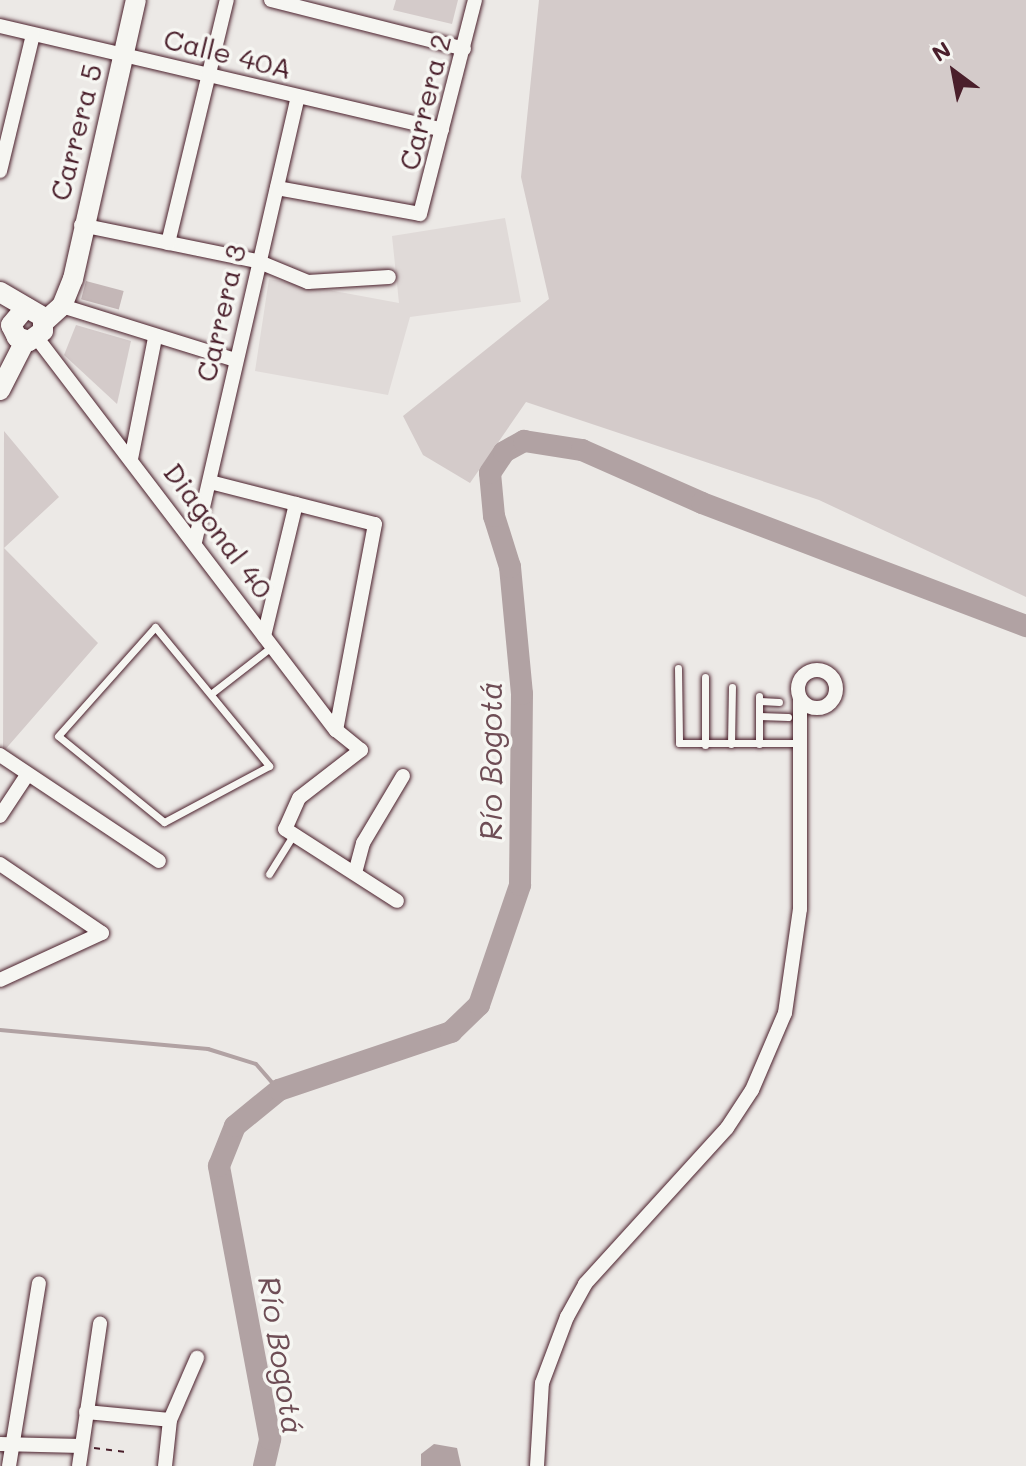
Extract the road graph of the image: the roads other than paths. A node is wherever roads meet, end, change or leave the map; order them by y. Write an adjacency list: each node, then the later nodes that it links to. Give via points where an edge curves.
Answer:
1 (136, 0): 8 (street, Carrera 5)
2 (227, 0): 9 (street)
3 (271, 0): 7 (street)
4 (475, 0): 7 (street, Carrera 2)
5 (0, 26): 6 (street, Calle 40A)
6 (33, 35): 8 (street, Calle 40A); 12 (street)
7 (464, 49): 11 (street, Carrera 2)
8 (123, 53): 9 (street, Calle 40A); 14 (street, Carrera 5)
9 (209, 74): 10 (street, Calle 40A); 15 (street)
10 (298, 97): 11 (street, Calle 40A); 13 (street, Carrera 3)
11 (442, 130): 13 (street, Carrera 2, via 420,214)
12 (0, 171)
13 (277, 188): 16 (street, Carrera 3)
14 (81, 225): 15 (street); 18 (street, Carrera 5)
15 (168, 243): 16 (street)
16 (257, 261): 17 (street, via 308,282); 22 (street, Carrera 3)
17 (389, 277)
18 (73, 279): 19 (street, Carrera 5); 20 (street)
19 (62, 306): 20 (street, Carrera 5); 21 (street)
20 (18, 316): 23 (street); 24 (street); 25 (street, Diagonal 40)
21 (155, 338): 22 (street); 25 (street)
22 (235, 360): 26 (street, Carrera 3)
23 (0, 362)
24 (0, 390)
25 (131, 459): 28 (street, Diagonal 40)
26 (210, 482): 27 (street); 28 (street, Carrera 3)
27 (296, 504): 29 (street); 38 (street, via 367,521 377,532)
28 (195, 542): 29 (street, Diagonal 40)
29 (268, 642): 33 (lane); 38 (street, Diagonal 40)
30 (678, 668): 42 (lane, via 677,740)
31 (705, 677): 42 (lane)
32 (732, 687): 40 (lane)
33 (212, 693): 33 (lane, via 269,766 164,822 59,741 155,627)
34 (800, 698): 39 (street)
35 (779, 702): 36 (lane, via 760,699)
36 (759, 716): 37 (lane); 41 (lane)
37 (788, 717)
38 (336, 730): 47 (street, Diagonal 40, via 361,750 299,798 284,821)
39 (800, 743): 41 (lane); 64 (street, via 800,909 785,1013 752,1090 727,1128 585,1284 542,1383)
40 (731, 744): 41 (lane); 42 (lane)
41 (759, 744)
42 (705, 745)
43 (0, 755): 44 (street)
44 (27, 775): 46 (street); 48 (street)
45 (403, 776): 50 (street, via 363,843)
46 (0, 816)
47 (292, 837): 50 (street); 51 (lane)
48 (159, 861)
49 (0, 864): 53 (street, via 102,933)
50 (355, 873): 52 (street)
51 (269, 874)
52 (397, 901)
53 (0, 980)
54 (39, 1283): 59 (street)
55 (100, 1324): 57 (street)
56 (197, 1358): 58 (street)
57 (86, 1412): 58 (street); 60 (street)
58 (170, 1420): 63 (street)
59 (5, 1445): 60 (street); 61 (street)
60 (81, 1446): 62 (street)
61 (9, 1466)
62 (79, 1466)
63 (165, 1466)
64 (537, 1466)

